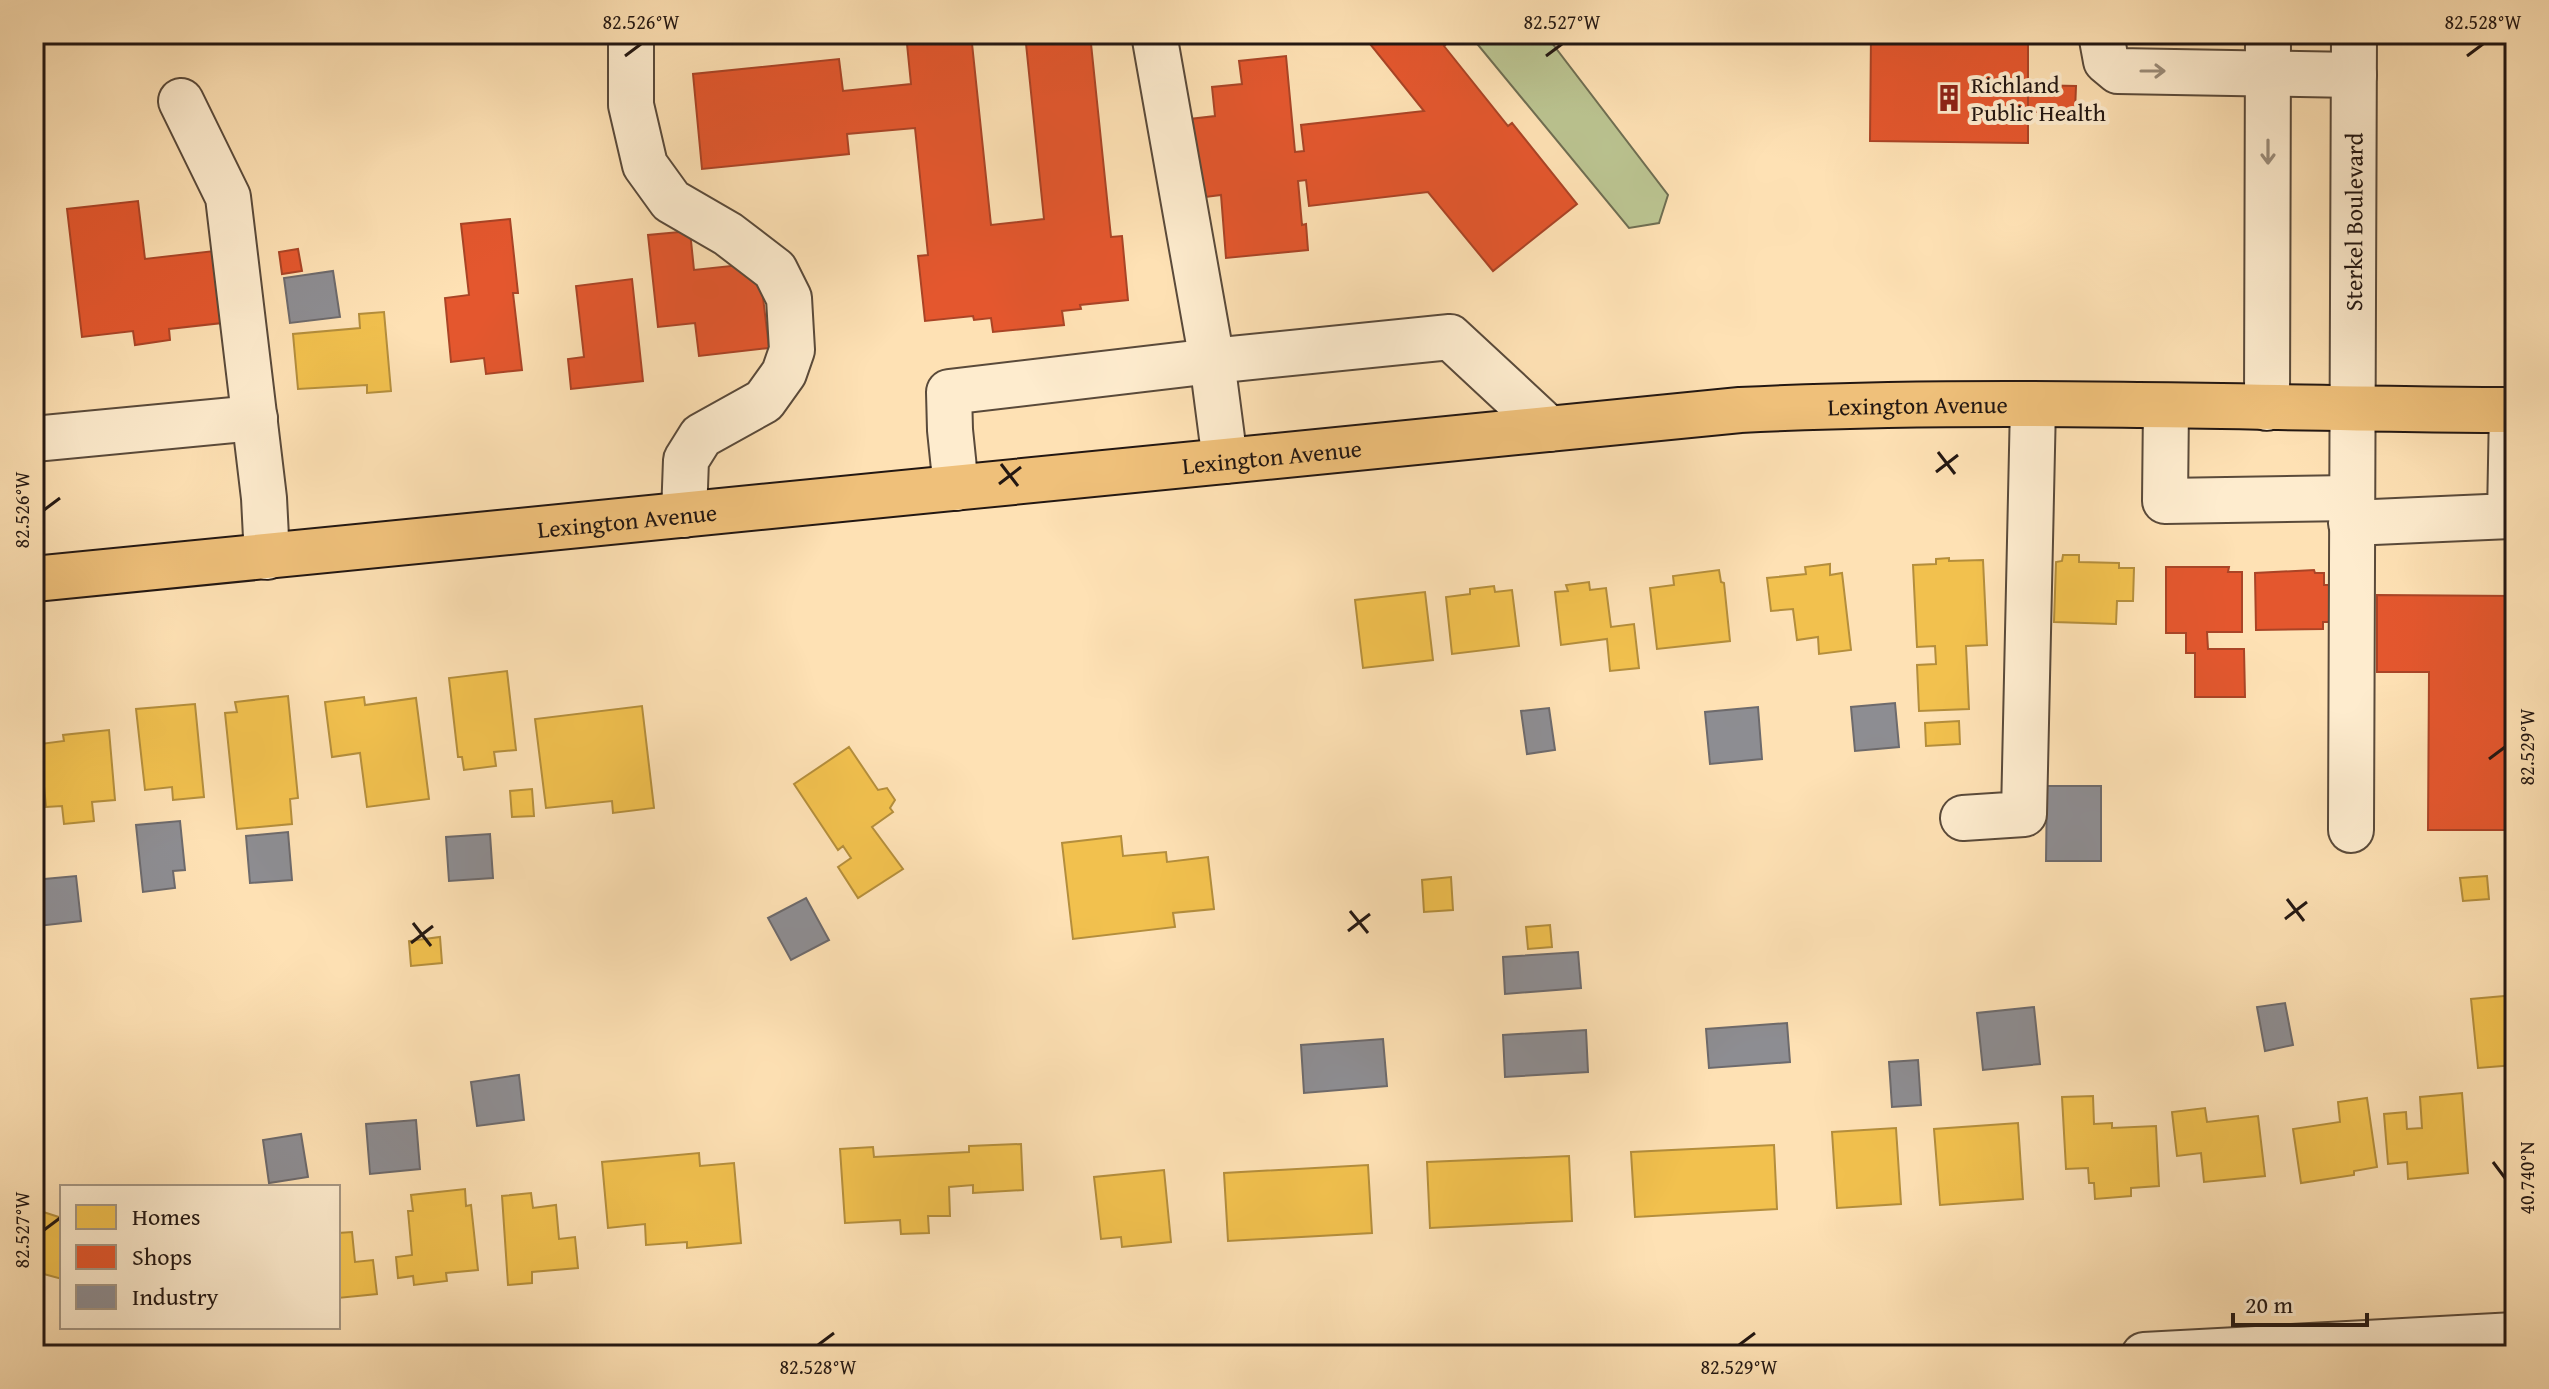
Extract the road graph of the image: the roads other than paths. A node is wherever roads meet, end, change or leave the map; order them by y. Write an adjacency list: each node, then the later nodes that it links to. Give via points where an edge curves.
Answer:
1 (631, 34): 19 (street, via 631,105 645,165 671,201 728,234 775,270 789,298 792,350 784,373 764,401 701,436 686,460)
2 (1154, 34): 7 (street)
3 (2101, 34): 4 (street, one-way to 4, via 2106,61 2118,71)
4 (2268, 54): 5 (street); 10 (street, one-way to 10)
5 (2354, 55): 11 (street, Sterkel Boulevard)
6 (181, 101): 13 (street, via 228,197)
7 (1212, 361): 14 (street, via 1450,337); 16 (street); 17 (street, via 949,392)
8 (2033, 405): 9 (main road, Lexington Avenue); 14 (main road, Lexington Avenue, via 1783,408); 22 (street, via 2024,814)
9 (2166, 406): 10 (main road, Lexington Avenue); 18 (street, via 2165,501)
10 (2267, 408): 11 (main road, Lexington Avenue)
11 (2351, 409): 12 (main road, Lexington Avenue); 18 (street, Sterkel Boulevard)
12 (2513, 410): 18 (street, via 2510,516)
13 (255, 418): 15 (street); 20 (street)
14 (1549, 429): 16 (main road, Lexington Avenue)
15 (34, 439)
16 (1225, 461): 17 (main road, Lexington Avenue)
17 (956, 488): 19 (main road, Lexington Avenue)
18 (2351, 510): 23 (street, Sterkel Boulevard)
19 (684, 515): 20 (main road, Lexington Avenue)
20 (267, 557): 21 (main road, Lexington Avenue)
21 (34, 579)
22 (1963, 818)
23 (2351, 830)
24 (2508, 1340): 25 (street)
25 (2144, 1355)

